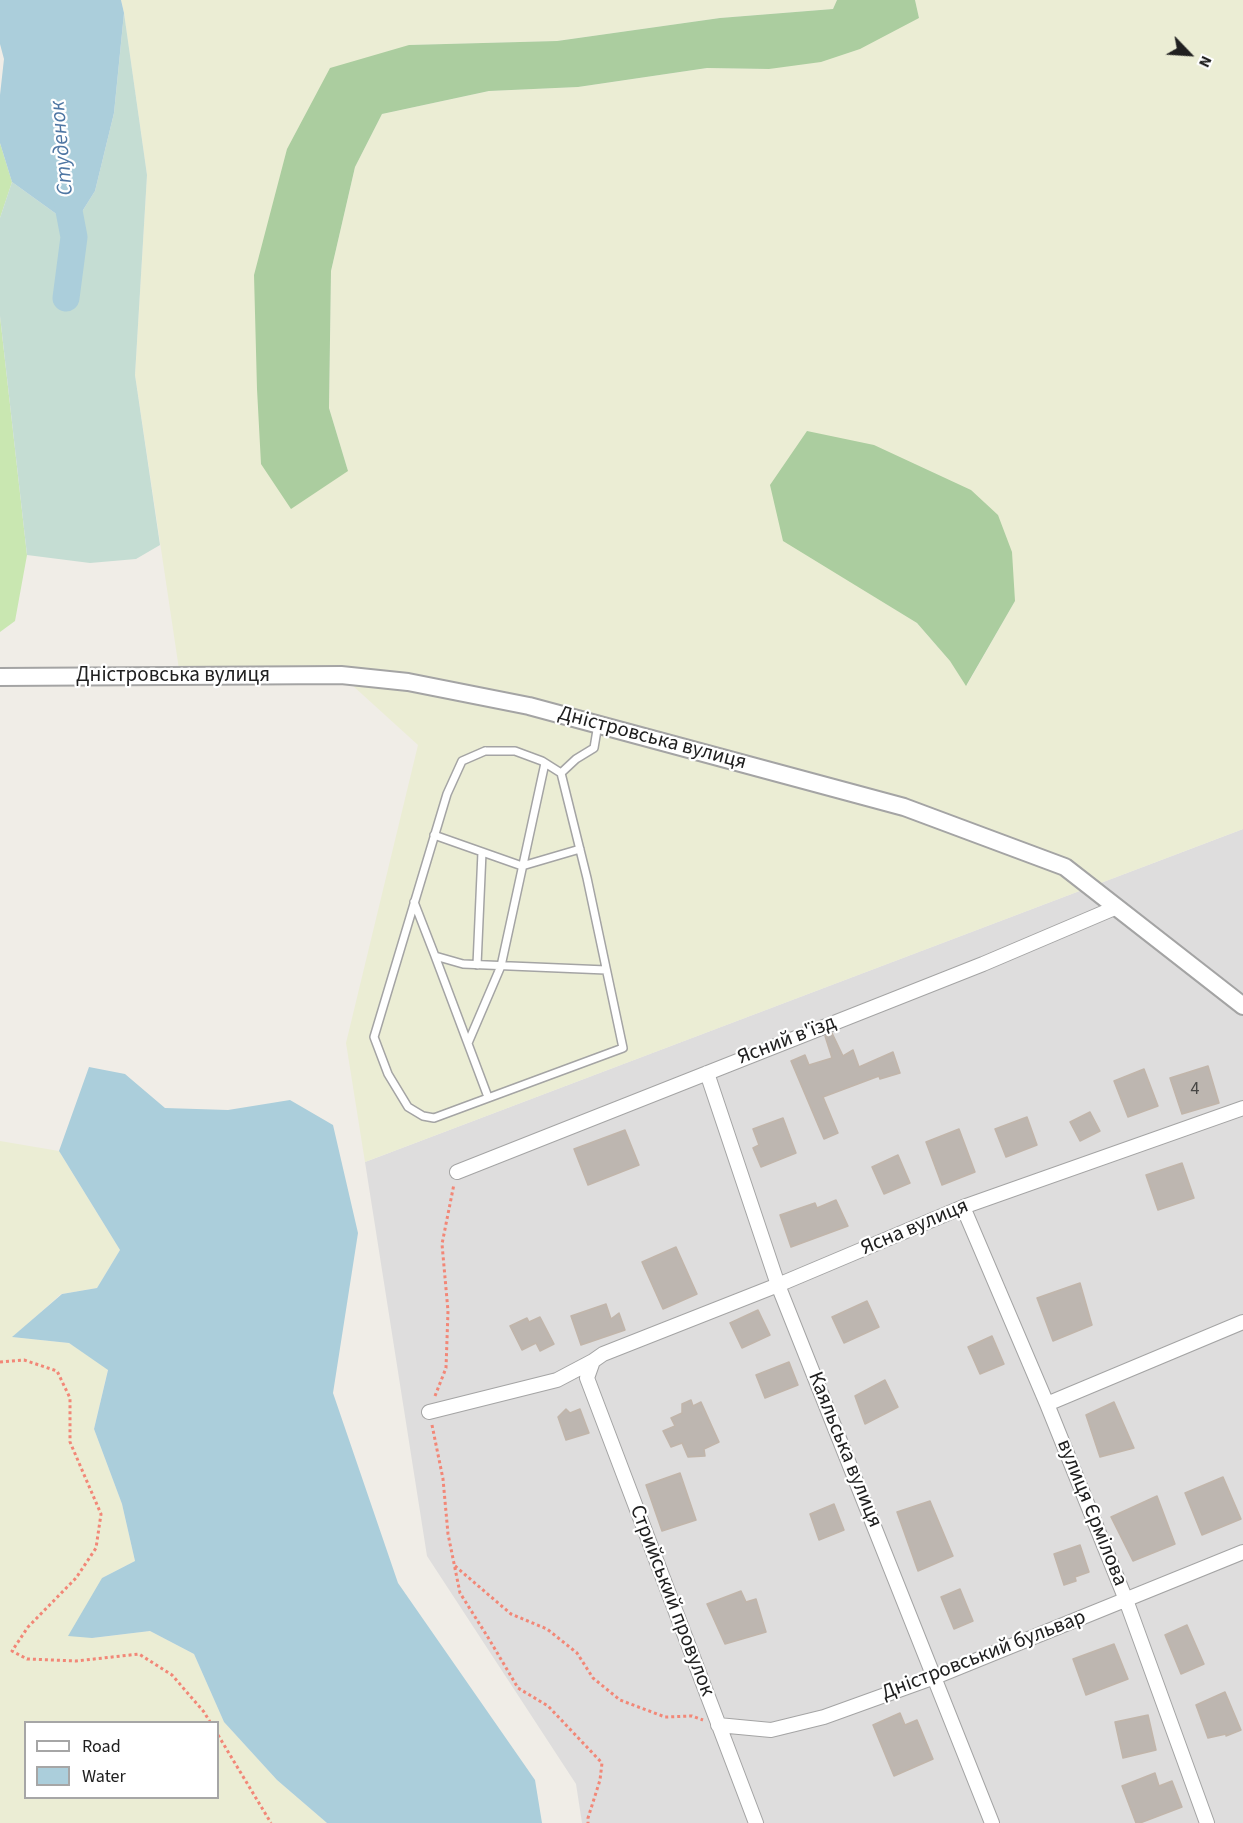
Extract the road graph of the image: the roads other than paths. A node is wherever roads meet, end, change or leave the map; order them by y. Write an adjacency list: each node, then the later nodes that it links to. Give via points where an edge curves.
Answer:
1 (0, 677): 2 (street, Дністровська вулиця, via 341,675 408,682 518,703)
2 (598, 724): 4 (lane, via 594,748); 10 (street, Дністровська вулиця, via 904,807 1065,867)
3 (545, 763): 4 (lane); 5 (lane, via 514,751 485,751 462,762); 8 (lane)
4 (561, 773): 6 (lane)
5 (434, 835): 7 (lane); 9 (lane)
6 (580, 849): 8 (lane); 14 (lane)
7 (482, 852): 8 (lane); 12 (lane)
8 (522, 866): 13 (lane)
9 (414, 902): 11 (lane); 18 (lane, via 374,1037 388,1074 408,1107 423,1116 434,1118)
10 (1117, 908): 15 (street, Дністровська вулиця); 17 (street, Ясний в'їзд)
11 (435, 957): 12 (lane); 16 (lane)
12 (477, 964): 13 (lane)
13 (501, 966): 14 (lane); 16 (lane)
14 (606, 970): 18 (lane, via 623,1048)
15 (1243, 1006)
16 (468, 1043): 18 (lane)
17 (707, 1072): 20 (street, Ясний в'їзд); 22 (street, Каяльська вулиця)
18 (488, 1097)
19 (1243, 1108): 21 (street, Ясна вулиця)
20 (457, 1172)
21 (963, 1207): 22 (street, Ясна вулиця); 25 (street, вулиця Єрмілова)
22 (778, 1285): 24 (street, Ясна вулиця); 29 (street, Каяльська вулиця)
23 (1243, 1322): 25 (street)
24 (593, 1361): 26 (street, Ясна вулиця, via 557,1380); 30 (street, Стрийський провулок, via 586,1378)
25 (1047, 1404): 28 (street, вулиця Єрмілова)
26 (429, 1412)
27 (1243, 1551): 28 (street, Дністровський бульвар)
28 (1126, 1600): 29 (street, Дністровський бульвар); 33 (street, вулиця Єрмілова)
29 (935, 1677): 30 (street, Дністровський бульвар, via 824,1717 771,1730); 32 (street, Каяльська вулиця)
30 (718, 1725): 31 (street, Стрийський провулок)
31 (756, 1823)
32 (992, 1823)
33 (1207, 1823)

